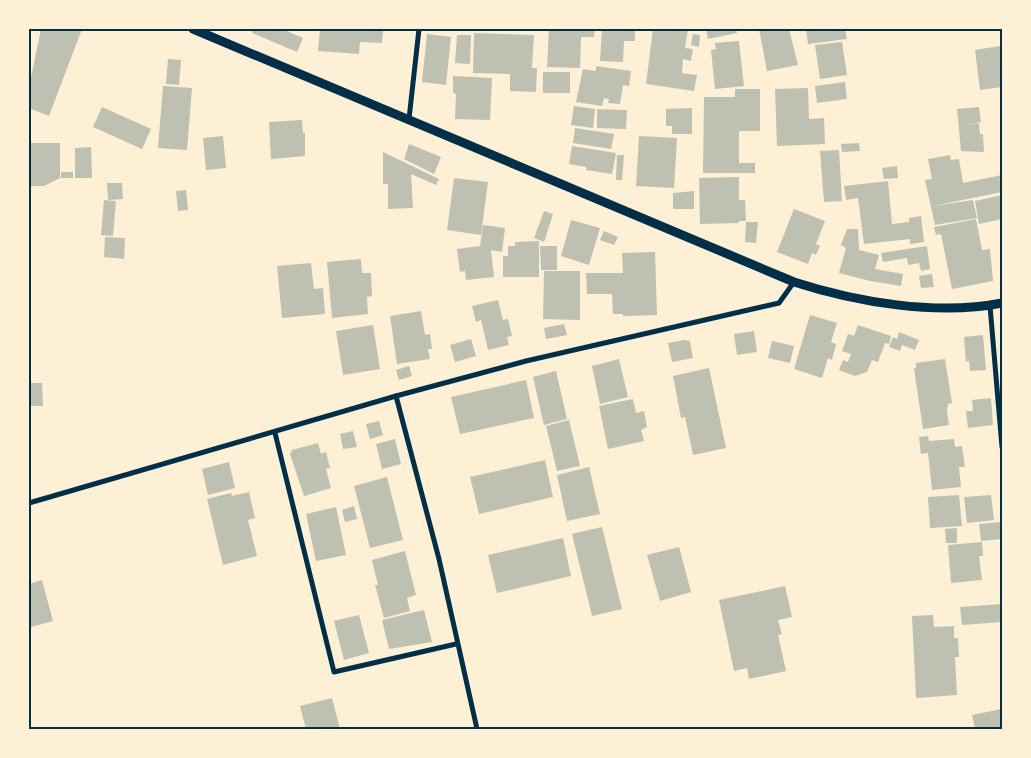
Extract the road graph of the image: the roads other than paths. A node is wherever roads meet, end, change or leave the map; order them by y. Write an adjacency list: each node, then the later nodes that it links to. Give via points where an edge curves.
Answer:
1 (193, 29): 3 (street)
2 (419, 29): 3 (street)
3 (409, 119): 4 (street)
4 (794, 282): 6 (street, via 852,299 926,307); 7 (street, via 779,303 526,361)
5 (1002, 303): 6 (street)
6 (990, 306): 9 (street)
7 (396, 396): 8 (street); 11 (street, via 439,559)
8 (275, 433): 10 (street); 11 (street, via 334,672)
9 (1002, 448)
10 (29, 503)
11 (456, 644): 12 (street)
12 (477, 729)

